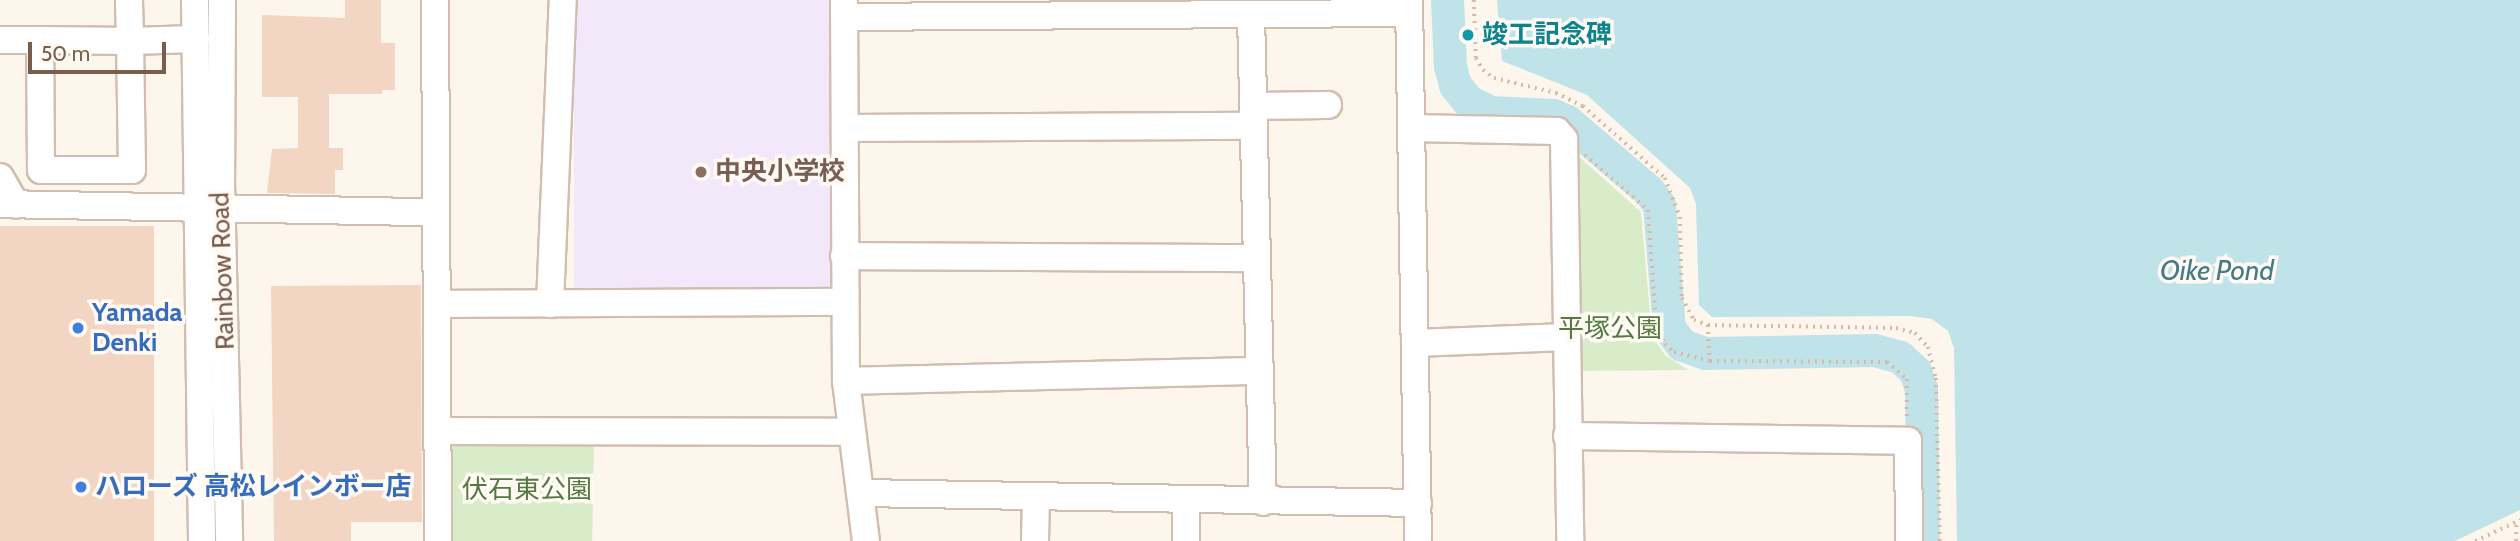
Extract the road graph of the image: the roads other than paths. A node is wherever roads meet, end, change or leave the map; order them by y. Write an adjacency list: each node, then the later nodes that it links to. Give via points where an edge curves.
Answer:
1 (130, 0): 13 (street)
2 (195, 0): 10 (street, Rainbow Road)
3 (222, 0): 22 (street, Rainbow Road)
4 (435, 0): 23 (street)
5 (563, 0): 28 (street)
6 (1124, 7): 8 (street); 9 (street)
7 (1409, 7): 9 (street); 17 (street)
8 (844, 8): 16 (street)
9 (1251, 15): 15 (street)
10 (196, 39): 13 (street); 21 (street, Rainbow Road)
11 (0, 40): 12 (street)
12 (40, 40): 13 (street); 18 (street)
13 (130, 41): 18 (street, via 132,170)
14 (1328, 105): 15 (street)
15 (1254, 116): 16 (street); 25 (street)
16 (845, 128): 24 (street)
17 (1411, 128): 29 (street, via 1557,131 1564,139); 30 (street)
18 (41, 170): 20 (street)
19 (0, 177): 20 (street)
20 (19, 205): 21 (street)
21 (197, 210): 22 (street); 41 (street, Rainbow Road)
22 (223, 210): 23 (street); 42 (street, Rainbow Road)
23 (436, 212): 27 (street)
24 (844, 256): 25 (street); 26 (street)
25 (1256, 258): 31 (street)
26 (843, 302): 28 (street); 32 (street)
27 (437, 304): 28 (street); 33 (street)
28 (550, 304)
29 (1566, 337): 30 (street); 35 (street)
30 (1415, 343): 40 (street)
31 (1259, 371): 32 (street); 39 (street)
32 (846, 381): 34 (street)
33 (438, 431): 34 (street); 43 (street)
34 (851, 432): 36 (street)
35 (1567, 436): 48 (street); 49 (street, via 1908,441)
36 (862, 493): 37 (street); 44 (street)
37 (1035, 497): 38 (street); 45 (street)
38 (1186, 500): 39 (street); 46 (street)
39 (1263, 502): 40 (street)
40 (1418, 503): 47 (street)
41 (202, 541)
42 (229, 541)
43 (438, 541)
44 (866, 541)
45 (1035, 541)
46 (1186, 541)
47 (1418, 541)
48 (1570, 541)
49 (1909, 541)

